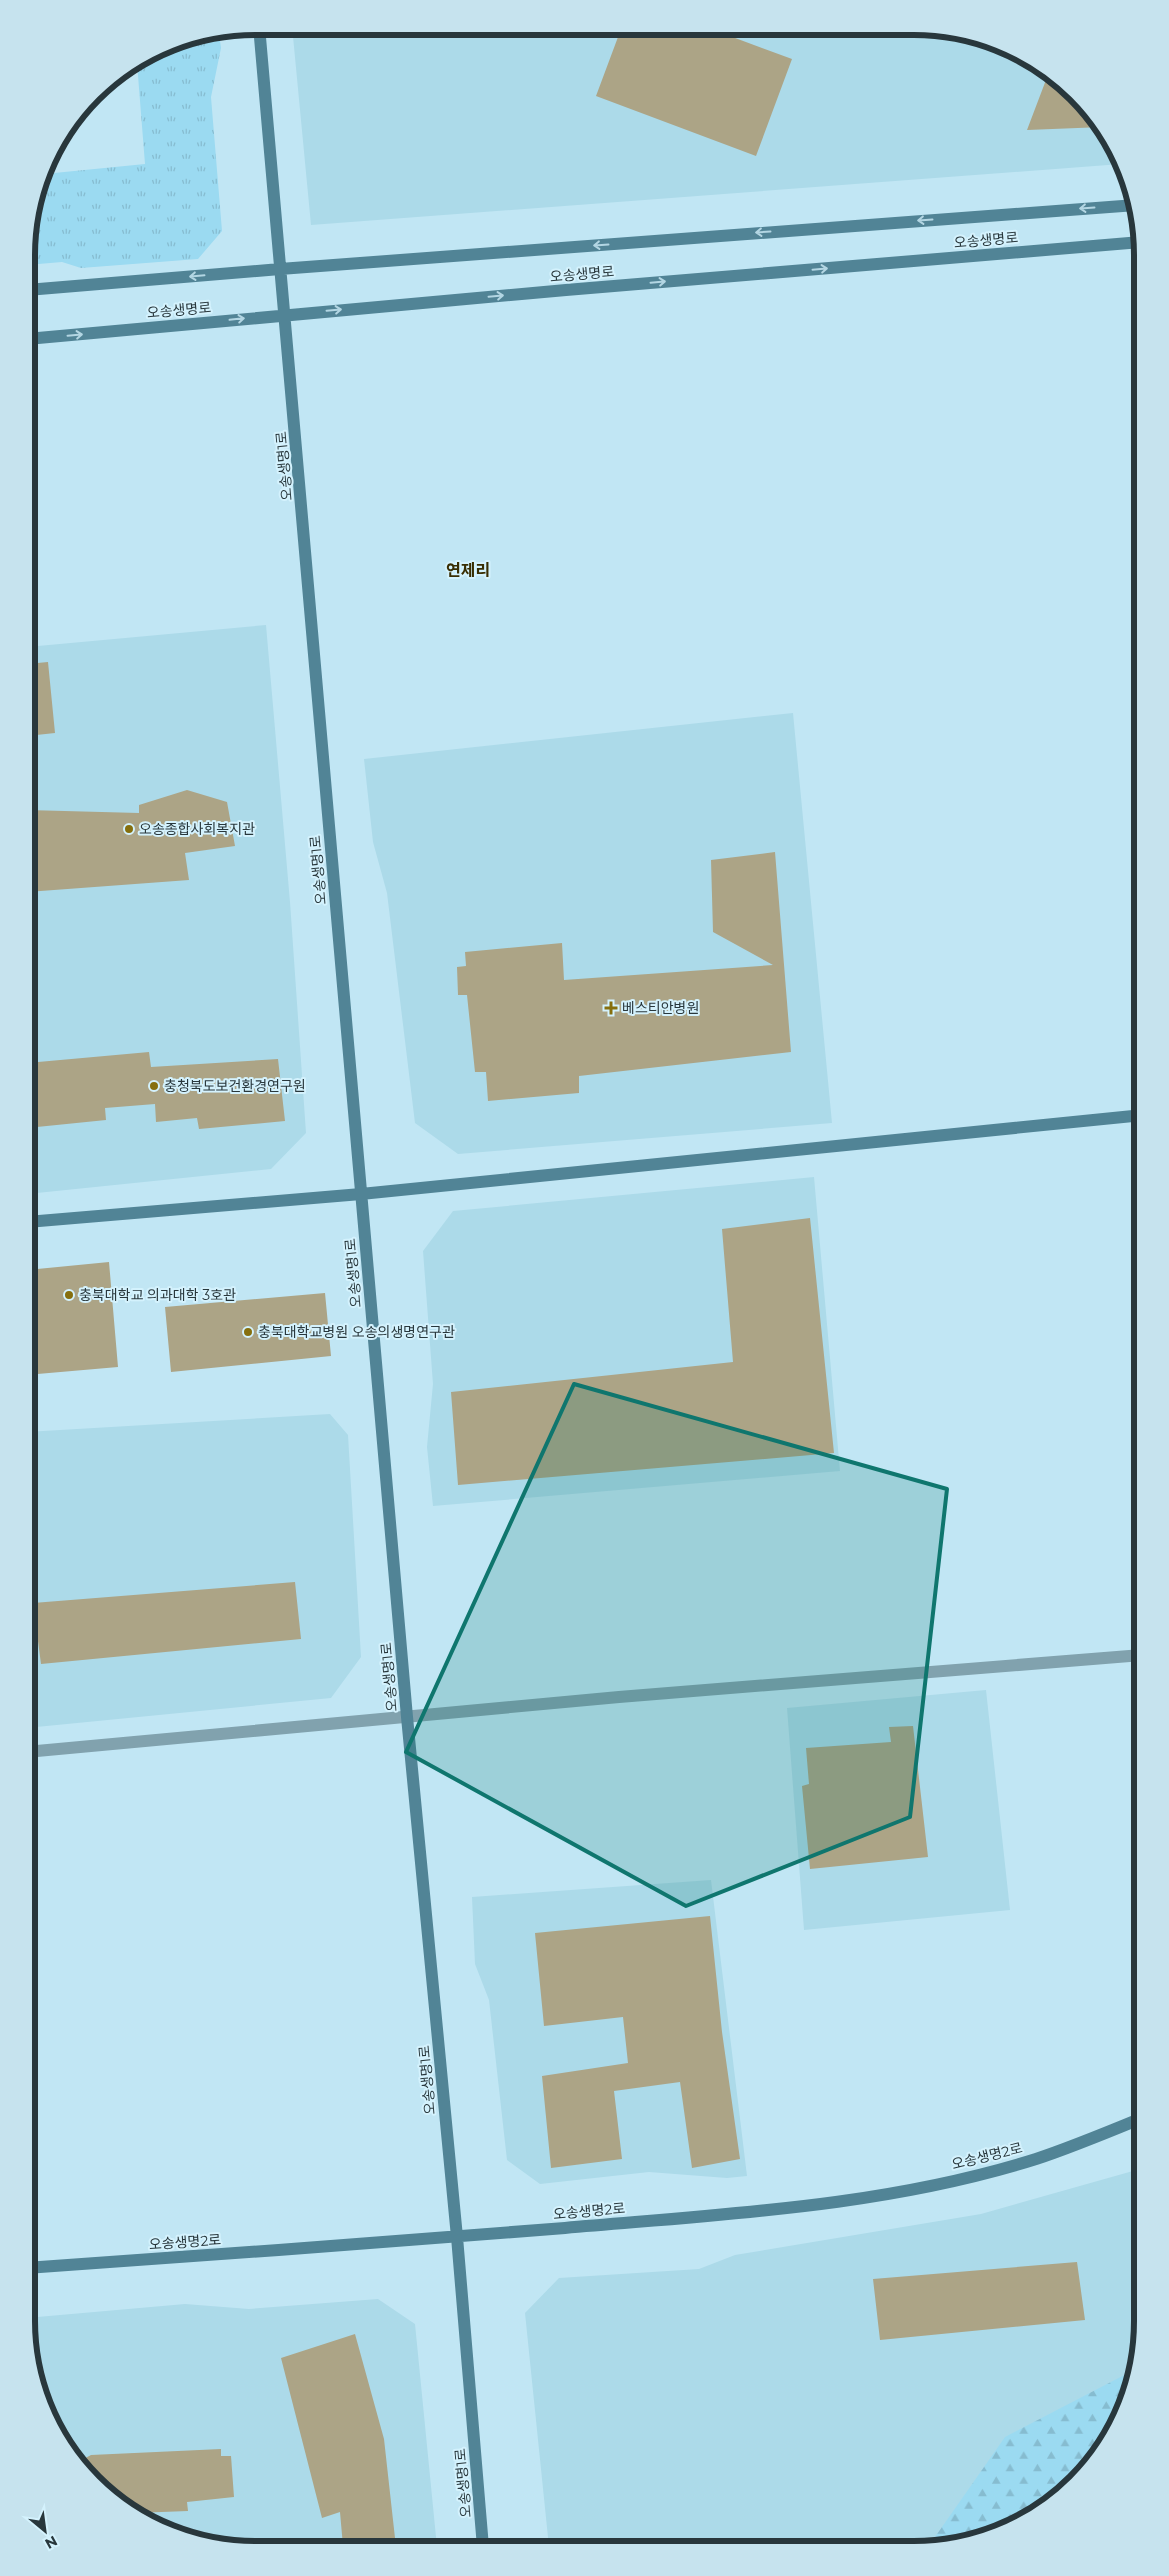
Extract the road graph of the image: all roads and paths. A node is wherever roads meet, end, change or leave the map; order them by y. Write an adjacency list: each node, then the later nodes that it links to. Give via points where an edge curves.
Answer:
1 (260, 35): 4 (street, 오송생명1로)
2 (1128, 205): 4 (street, 오송생명로, one-way to 4)
3 (1134, 243): 6 (street, 오송생명로, one-way to 3)
4 (280, 269): 5 (street, 오송생명로, one-way to 5); 6 (street, 오송생명1로)
5 (35, 289)
6 (286, 315): 7 (street, 오송생명로, one-way to 6); 9 (street, 오송생명1로)
7 (35, 338)
8 (1134, 1115): 9 (street)
9 (362, 1194): 10 (street); 12 (street, 오송생명1로)
10 (35, 1221)
11 (1134, 1657): 12 (street)
12 (407, 1717): 13 (street); 15 (street, 오송생명1로)
13 (35, 1751)
14 (1134, 2121): 15 (street, 오송생명2로, via 1036,2159 884,2195 797,2208)
15 (457, 2237): 16 (street, 오송생명2로); 17 (street, 오송생명1로)
16 (35, 2267)
17 (482, 2541)

